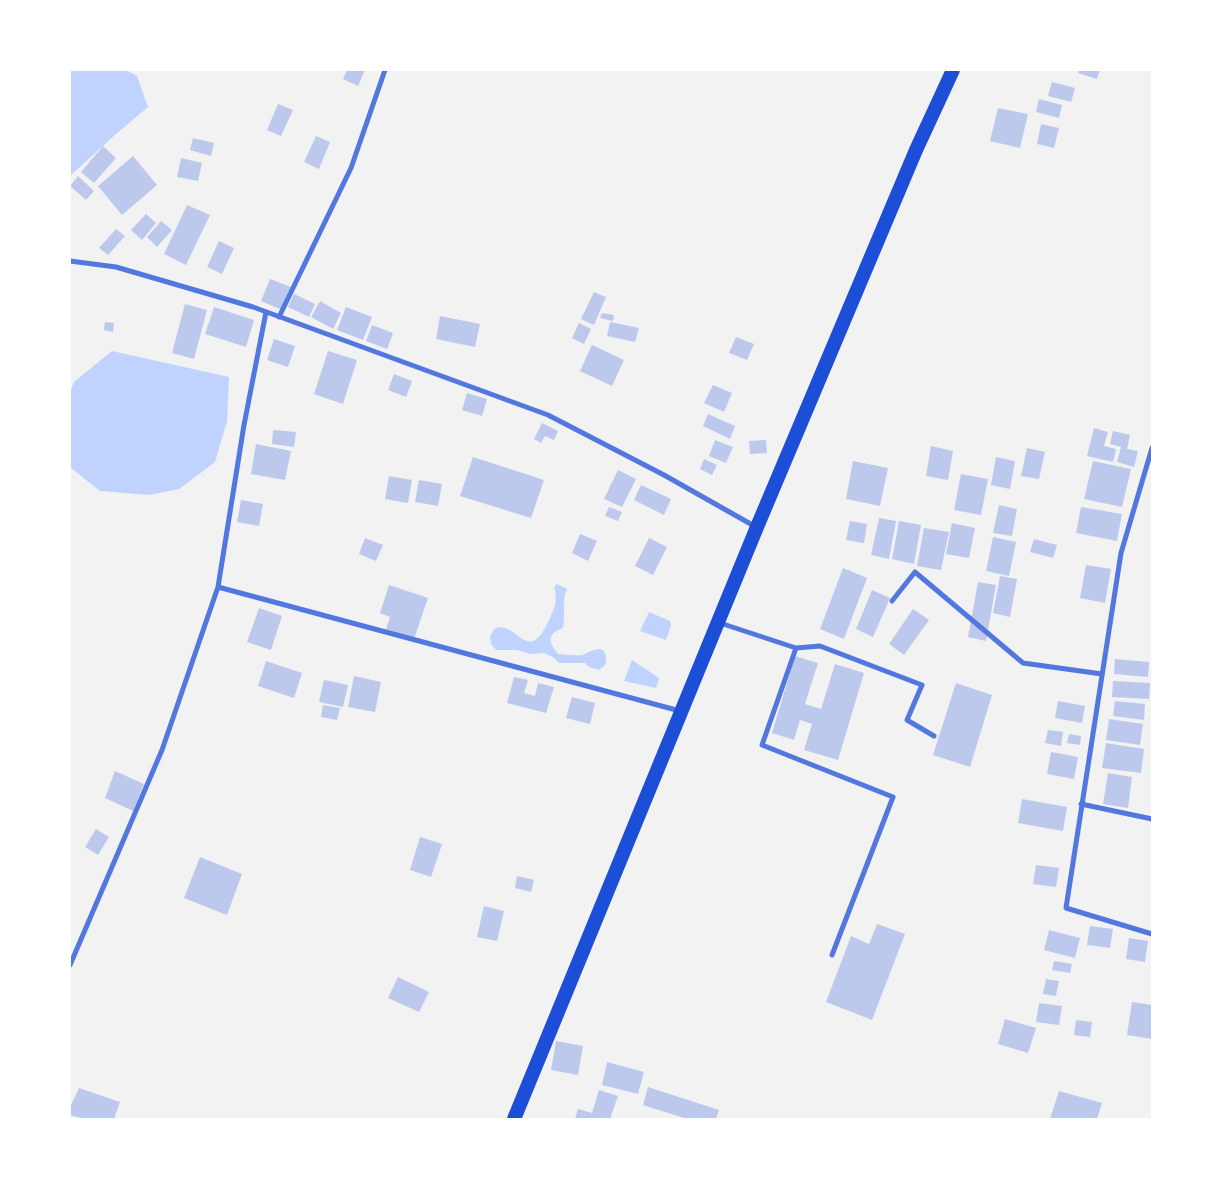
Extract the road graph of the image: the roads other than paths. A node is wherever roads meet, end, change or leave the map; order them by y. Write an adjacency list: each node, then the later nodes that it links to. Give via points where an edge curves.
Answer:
1 (384, 70): 5 (street, via 351,168)
2 (953, 70): 7 (highway)
3 (70, 260): 4 (street, via 116,267)
4 (266, 312): 5 (street); 8 (street)
5 (280, 317): 7 (street, via 548,415)
6 (1152, 448): 12 (street, via 1121,553)
7 (757, 527): 10 (highway)
8 (218, 587): 13 (street); 19 (street, via 162,750)
9 (892, 601): 12 (street, via 915,572 1023,663)
10 (717, 622): 11 (street); 13 (highway)
11 (796, 648): 14 (street, via 820,646 922,685 907,720); 18 (street, via 762,745 893,798)
12 (1102, 674): 15 (street)
13 (680, 711): 20 (highway)
14 (934, 736)
15 (1082, 804): 16 (street); 17 (street, via 1066,908)
16 (1152, 819)
17 (1152, 934)
18 (832, 954)
19 (70, 965)
20 (514, 1119)

